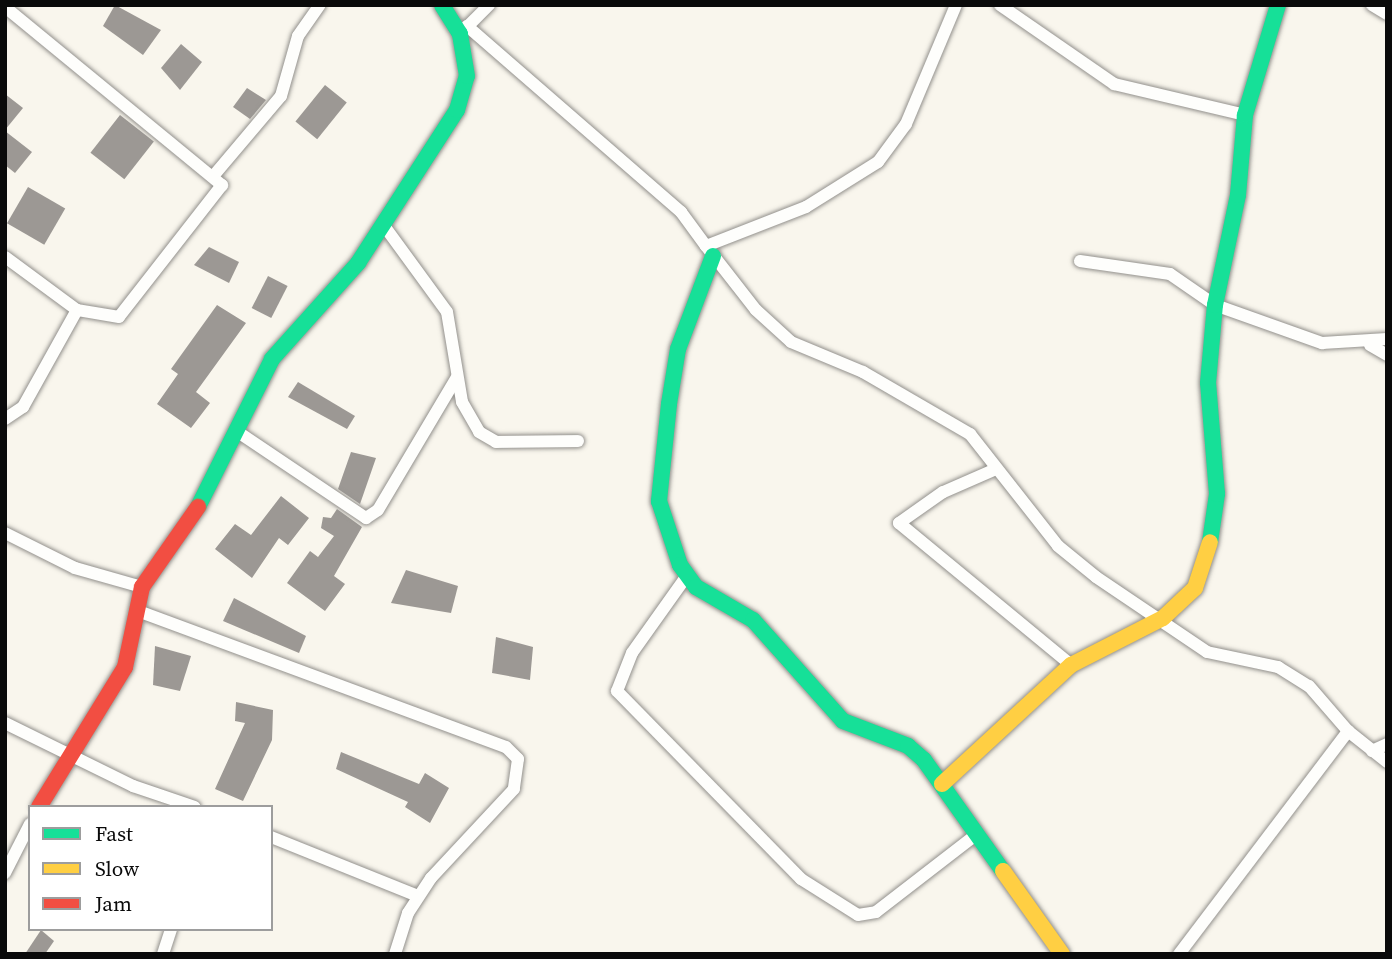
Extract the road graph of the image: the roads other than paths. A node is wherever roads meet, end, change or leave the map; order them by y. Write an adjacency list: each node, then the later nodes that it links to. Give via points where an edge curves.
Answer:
1 (320, 5): 12 (street, via 298,36 281,96)
2 (442, 5): 10 (street)
3 (489, 5): 10 (street)
4 (956, 5): 14 (street, via 906,124 878,162 817,201)
5 (1000, 5): 11 (street, via 1114,84)
6 (1278, 5): 11 (street)
7 (1372, 5): 9 (street)
8 (5, 7): 12 (street)
9 (1387, 14)
10 (463, 30): 13 (street, via 467,76 463,94); 14 (street, via 681,212)
11 (1245, 115): 17 (street, via 1238,195)
12 (215, 174): 18 (street, via 222,185 218,192 128,311 104,317)
13 (385, 227): 22 (street, via 447,312); 24 (street, via 272,359)
14 (709, 251): 26 (street, via 779,333 952,421); 28 (street, via 673,371 659,501)
15 (5, 257): 18 (street)
16 (1080, 261): 17 (street, via 1170,274)
17 (1215, 305): 20 (street, via 1322,344); 31 (street, via 1208,383 1215,528 1195,587)
18 (77, 310): 23 (street, via 23,407)
19 (1387, 339): 20 (street)
20 (1370, 345): 21 (street)
21 (1387, 355)
22 (457, 377): 24 (street, via 378,510 366,518); 25 (street, via 470,421 488,438)
23 (5, 419)
24 (235, 430): 29 (street, via 214,485)
25 (578, 441)
26 (996, 469): 31 (street, via 1058,546); 32 (street, via 943,492 900,523)
27 (5, 533): 29 (street, via 75,568)
28 (686, 577): 39 (street, via 753,620 843,721 908,746); 43 (street, via 632,653 617,691 802,879 858,915 876,912)
29 (142, 587): 30 (street)
30 (138, 611): 37 (street, via 125,667); 46 (street, via 217,635 511,751 521,772 514,789)
31 (1163, 618): 32 (street); 34 (street, via 1207,652 1288,674 1322,696)
32 (1071, 665): 39 (street)
33 (5, 723): 37 (street)
34 (1348, 731): 36 (street); 51 (street)
35 (1387, 744): 36 (street)
36 (1372, 751): 38 (street)
37 (73, 754): 40 (street); 41 (street, via 132,786)
38 (1387, 762)
39 (942, 784): 43 (street)
40 (40, 805)
41 (187, 805)
42 (28, 828): 45 (street)
43 (976, 834): 50 (street)
44 (273, 838): 46 (street)
45 (5, 873)
46 (418, 896): 49 (street)
47 (170, 931): 48 (street)
48 (163, 954)
49 (395, 954)
50 (1062, 954)
51 (1179, 954)

